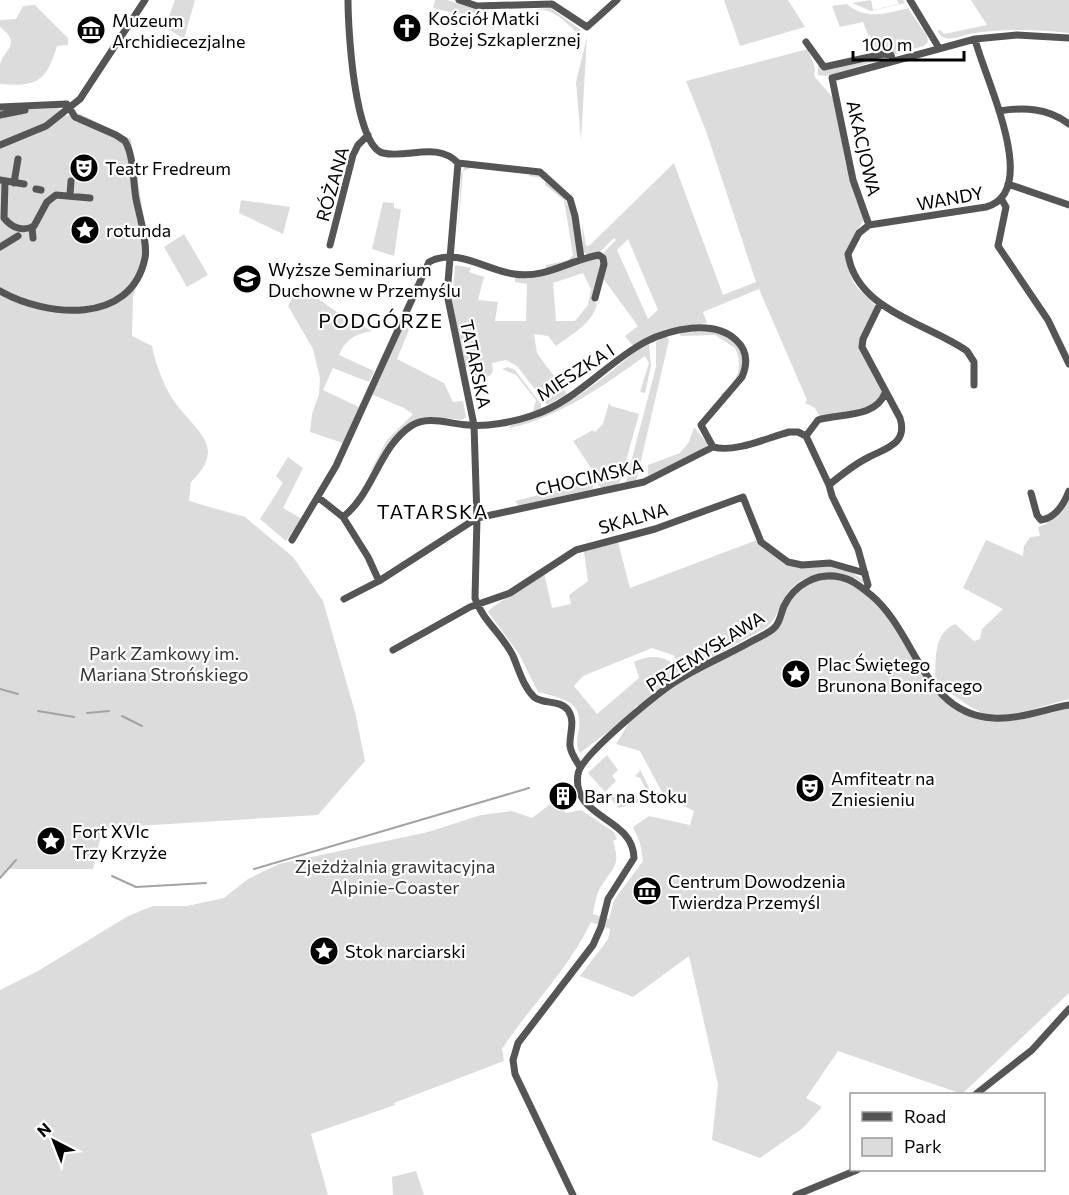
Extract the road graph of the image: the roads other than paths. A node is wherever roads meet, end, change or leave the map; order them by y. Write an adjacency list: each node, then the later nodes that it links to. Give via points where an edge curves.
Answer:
1 (144, 0): 13 (street, via 80,99)
2 (348, 0): 17 (street, via 349,42 360,113)
3 (459, 0): 4 (street, via 477,6 552,4 585,27)
4 (617, 0)
5 (910, 0): 9 (street)
6 (1069, 38): 7 (street, via 1017,34)
7 (975, 39): 9 (street); 14 (street, WANDY)
8 (806, 42): 10 (street, via 824,67 883,54 891,55)
9 (939, 48): 10 (street)
10 (894, 61): 29 (street, AKACJOWA, via 832,78 853,180)
11 (29, 106): 12 (street); 13 (street, via 60,102); 15 (street)
12 (0, 107)
13 (70, 108): 18 (street, via 46,126); 36 (street, via 75,117 116,135 128,146 146,255 132,285 116,299 94,308 56,311)
14 (999, 111): 16 (street, via 1046,111); 24 (street, WANDY, via 1009,147)
15 (0, 115)
16 (1069, 124)
17 (368, 135): 20 (street, via 381,152 435,152); 32 (street, RÓŻANA, via 355,150)
18 (0, 145)
19 (18, 159): 21 (street)
20 (458, 163): 34 (street, TATARSKA); 35 (street, via 540,172 570,199)
21 (6, 181): 23 (street); 30 (street, via 4,218)
22 (71, 181): 25 (street)
23 (24, 184)
24 (1008, 184): 27 (street, WANDY); 28 (street)
25 (70, 195): 26 (street); 30 (street, via 51,198)
26 (90, 198)
27 (1002, 200): 29 (street, WANDY, via 986,207); 39 (street, via 1006,207 998,246 1048,320)
28 (1069, 206)
29 (868, 225): 38 (street, via 848,254 857,282)
30 (22, 233): 31 (street); 33 (street)
31 (33, 238)
32 (330, 245)
33 (0, 247)
34 (450, 255): 35 (street, via 499,271 528,275 562,268); 42 (street, TATARSKA, via 448,300); 48 (street, via 432,260 425,267)
35 (581, 258): 37 (street, via 603,258)
36 (0, 291)
37 (595, 298)
38 (880, 304): 40 (street, via 967,351 974,362); 41 (street, via 862,347)
39 (1069, 364)
40 (974, 385)
41 (885, 393): 43 (street, via 879,403 865,411 818,420); 45 (street, via 902,423 896,444)
42 (474, 425): 44 (street, MIESZKA I, via 530,417 548,410 652,339 714,328 731,336 745,352 746,369 701,425); 49 (street, MIESZKA I, via 423,421 410,427 357,504); 50 (street, TATARSKA)
43 (806, 436): 44 (street, CHOCIMSKA, via 789,432 734,447); 45 (street)
44 (713, 447): 50 (street, CHOCIMSKA, via 644,482)
45 (829, 485): 52 (street)
46 (1069, 491): 47 (street, via 1056,512 1041,520)
47 (1032, 493)
48 (319, 498): 49 (street); 51 (street)
49 (343, 517): 53 (street)
50 (477, 518): 53 (street); 56 (street, TATARSKA)
51 (292, 540)
52 (865, 573): 54 (street); 56 (street, SKALNA, via 830,563 802,566 788,562 762,542 743,496 655,529 576,550 510,593)
53 (379, 580): 55 (street)
54 (866, 590): 58 (street, PRZEMYSŁAWA, via 899,625 928,681 956,706 990,718 1002,718); 59 (street, PRZEMYSŁAWA, via 839,576 809,580 791,596 776,627 673,684)
55 (344, 599)
56 (477, 605): 57 (street, SKALNA); 59 (street, via 512,654 532,694 570,712 571,753)
57 (393, 650)
58 (1069, 705)
59 (580, 766): 63 (street, via 580,797 586,806 624,832 634,858 608,899 593,945 518,1043 513,1060 515,1074)
60 (1069, 1009): 61 (street, via 1032,1050)
61 (978, 1093)
62 (855, 1171): 64 (street)
63 (573, 1195)
64 (796, 1195)

